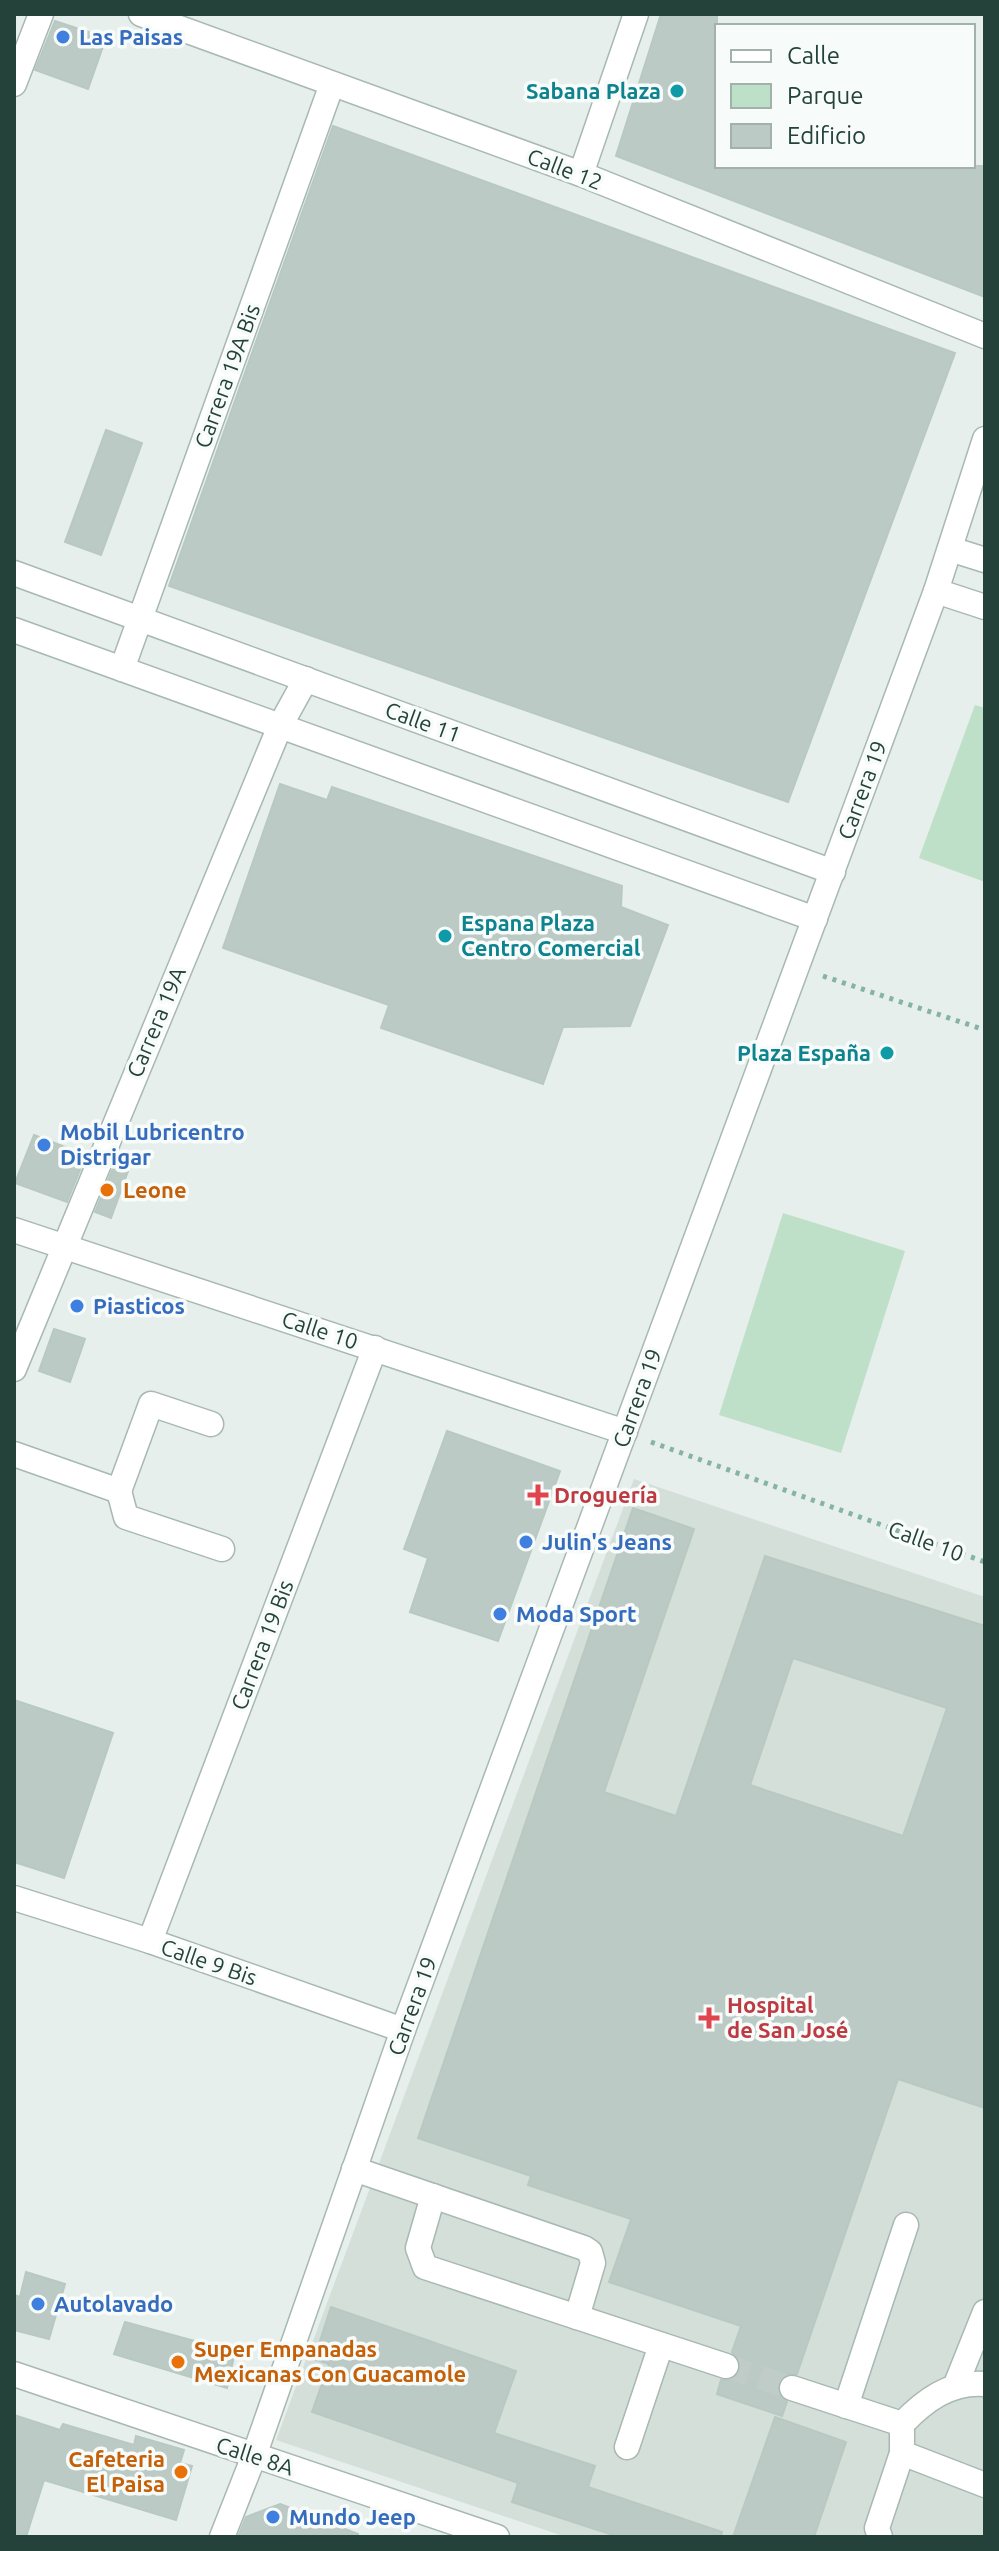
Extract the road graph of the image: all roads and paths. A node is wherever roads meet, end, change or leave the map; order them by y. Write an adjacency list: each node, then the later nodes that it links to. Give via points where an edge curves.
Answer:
1 (41, 14): 4 (street)
2 (141, 14): 5 (street, Calle 12)
3 (636, 14): 6 (street)
4 (14, 84)
5 (332, 84): 6 (street, Calle 12); 14 (street, Carrera 19A Bis)
6 (581, 174): 7 (street, Calle 12)
7 (985, 336)
8 (985, 439): 9 (street, Carrera 19)
9 (950, 549): 10 (street); 12 (street, Carrera 19)
10 (985, 560)
11 (14, 573): 14 (street, Calle 11)
12 (936, 591): 13 (street); 19 (street, Carrera 19)
13 (985, 607)
14 (139, 618): 16 (street, Carrera 19A Bis); 17 (street, Calle 11)
15 (14, 630): 16 (street)
16 (122, 669): 18 (street)
17 (306, 679): 18 (street, Carrera 19A); 19 (street, Calle 11)
18 (280, 726): 20 (street); 24 (street, Carrera 19A)
19 (833, 872): 20 (street, Carrera 19)
20 (815, 919): 21 (street, Carrera 19)
21 (796, 967): 22 (path); 28 (street, Carrera 19)
22 (985, 1030)
23 (14, 1230): 24 (street, Calle 10)
24 (63, 1244): 25 (street, Calle 10); 26 (street, Carrera 19A)
25 (375, 1348): 28 (street, Calle 10); 34 (street, Carrera 19 Bis)
26 (14, 1369)
27 (211, 1424): 30 (street, via 151,1404)
28 (633, 1435): 32 (path, Calle 10); 35 (street, Carrera 19)
29 (14, 1454): 30 (street)
30 (119, 1491): 31 (street, via 126,1517)
31 (222, 1549)
32 (985, 1562)
33 (14, 1898): 34 (street, Calle 9 Bis)
34 (150, 1941): 35 (street, Calle 9 Bis)
35 (403, 2030): 36 (street, Carrera 19)
36 (354, 2169): 37 (street); 51 (street, Carrera 19)
37 (433, 2196): 40 (street, via 418,2248 425,2267); 40 (street, via 590,2252 593,2263)
38 (906, 2225): 47 (street)
39 (985, 2312): 45 (street)
40 (577, 2317): 41 (street)
41 (661, 2345): 42 (street); 49 (street)
42 (726, 2366)
43 (14, 2374): 51 (street, Calle 8A)
44 (985, 2384): 45 (street)
45 (955, 2387): 48 (street, via 933,2396)
46 (792, 2388): 47 (street)
47 (846, 2406): 48 (street)
48 (902, 2424): 50 (street)
49 (627, 2447)
50 (902, 2453): 52 (street); 55 (street, via 877,2528)
51 (254, 2456): 53 (street, Carrera 19); 54 (street, Calle 8A)
52 (985, 2485)
53 (222, 2537)
54 (497, 2537)
55 (880, 2537)

